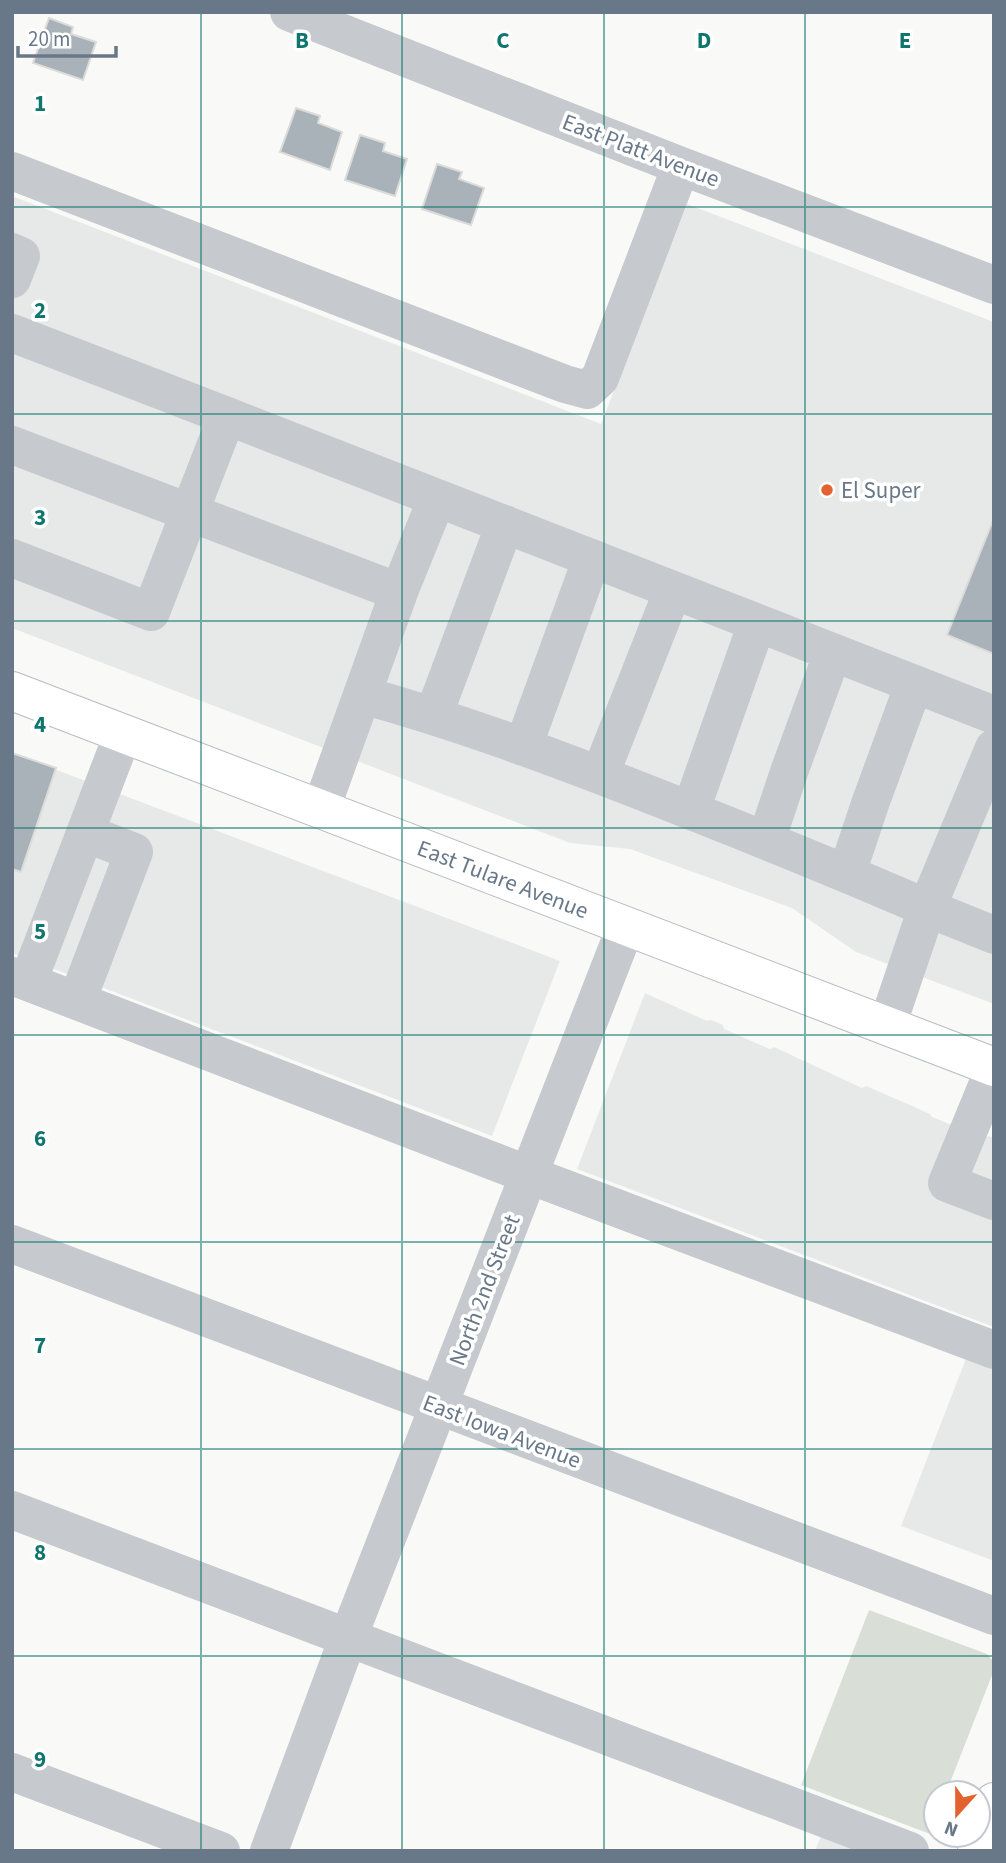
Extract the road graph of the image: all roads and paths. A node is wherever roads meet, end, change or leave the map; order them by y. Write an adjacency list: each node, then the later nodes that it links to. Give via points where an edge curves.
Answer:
1 (289, 12): 2 (street, East Platt Avenue)
2 (681, 166): 3 (street, via 600,378 587,390); 6 (street, East Platt Avenue)
3 (12, 171)
4 (12, 252): 5 (street, via 21,256)
5 (12, 279)
6 (994, 285)
7 (12, 333): 8 (street)
8 (227, 416): 10 (street); 11 (street)
9 (12, 444): 11 (street)
10 (437, 498): 12 (street); 16 (street)
11 (189, 513): 13 (street, via 151,612); 16 (street)
12 (505, 524): 14 (street); 22 (street)
13 (12, 558)
14 (592, 558): 15 (street); 25 (street)
15 (673, 590): 17 (street); 27 (street)
16 (400, 592): 21 (street)
17 (757, 623): 18 (street); 29 (street)
18 (833, 652): 19 (street); 31 (street)
19 (914, 684): 23 (street); 32 (street)
20 (12, 691): 24 (main road, East Tulare Avenue)
21 (362, 695): 22 (street); 28 (street)
22 (434, 715): 25 (street)
23 (994, 715)
24 (123, 734): 28 (main road, East Tulare Avenue); 30 (street)
25 (523, 747): 27 (street)
26 (994, 748): 33 (street)
27 (600, 775): 29 (street)
28 (321, 809): 34 (main road, East Tulare Avenue)
29 (691, 810): 31 (street)
30 (85, 833): 36 (street); 37 (street, via 134,852)
31 (766, 841): 32 (street)
32 (847, 873): 33 (street)
33 (927, 908): 35 (street); 38 (street)
34 (626, 926): 38 (main road, East Tulare Avenue); 40 (street, North 2nd Street)
35 (994, 935)
36 (20, 979): 37 (street)
37 (76, 1001): 40 (street)
38 (887, 1026): 39 (main road, East Tulare Avenue)
39 (994, 1068): 41 (street, via 947,1183)
40 (529, 1175): 43 (street); 44 (street, North 2nd Street)
41 (994, 1201)
42 (12, 1244): 44 (street, East Iowa Avenue)
43 (994, 1350)
44 (438, 1407): 46 (street, East Iowa Avenue); 47 (street, North 2nd Street)
45 (12, 1510): 47 (street)
46 (994, 1616)
47 (348, 1639): 51 (street, North 2nd Street); 52 (street)
48 (12, 1772): 50 (street)
49 (994, 1802): 53 (main road)
50 (221, 1851)
51 (269, 1851)
52 (910, 1851)
53 (977, 1851)

